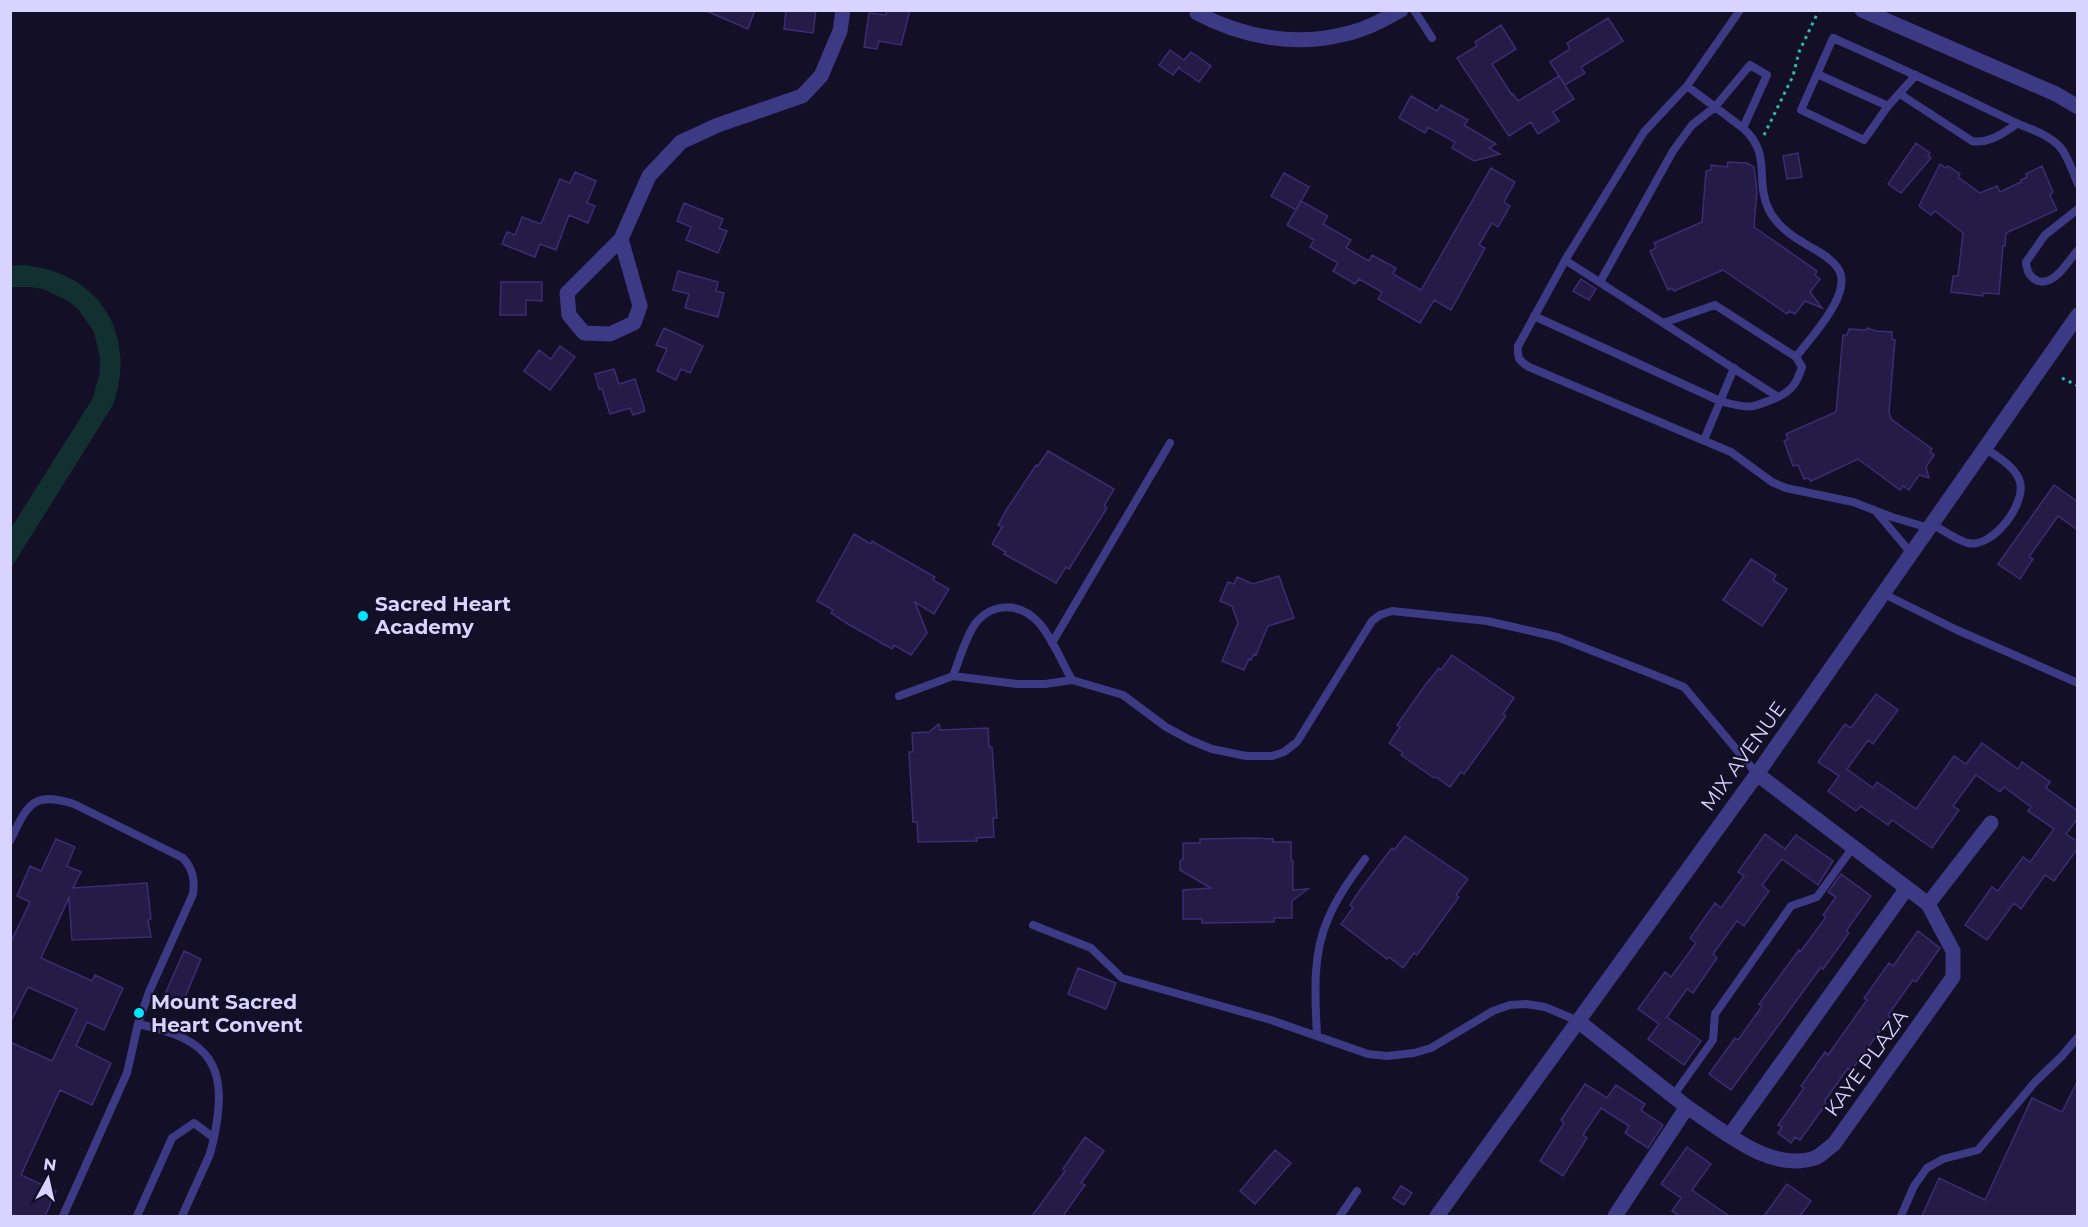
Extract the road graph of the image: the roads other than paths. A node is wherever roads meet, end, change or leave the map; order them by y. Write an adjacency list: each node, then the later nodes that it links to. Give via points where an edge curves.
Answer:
1 (843, 10): 19 (street, via 840,31 821,76 802,96 681,142 649,176)
2 (1401, 10): 6 (street, via 1347,34 1313,39 1268,39 1230,29)
3 (1414, 10): 7 (lane)
4 (1740, 10): 10 (lane)
5 (1862, 10): 13 (street)
6 (1197, 13)
7 (1432, 38)
8 (1817, 74): 9 (lane, via 1833,38); 12 (lane); 12 (lane, via 1801,110 1864,140)
9 (1916, 75): 11 (lane); 15 (lane)
10 (1688, 86): 14 (lane); 21 (lane, via 1644,132)
11 (1900, 94): 12 (lane); 15 (lane, via 1972,141 1983,143)
12 (1888, 106)
13 (2078, 106)
14 (1715, 107): 16 (lane); 16 (lane, via 1750,64 1767,75); 22 (lane, via 1692,125 1673,152)
15 (2017, 124): 17 (lane, via 2051,139 2061,149)
16 (1743, 128): 26 (lane, via 1760,153 1769,210 1791,235 1825,255 1842,277 1834,306)
17 (2078, 184)
18 (2078, 209): 20 (lane, via 2045,235 2026,262 2028,273 2043,282 2053,279)
19 (621, 239): 19 (street, via 640,306 634,323 610,334 584,333 569,315 567,293)
20 (2078, 250)
21 (1565, 260): 22 (lane); 24 (lane)
22 (1600, 282): 25 (lane)
23 (2078, 315): 32 (street, MIX AVENUE)
24 (1534, 316): 29 (lane); 30 (lane, via 1518,346 1520,362)
25 (1663, 323): 26 (lane, via 1714,304); 27 (lane)
26 (1796, 357): 28 (lane, via 1802,367 1797,382)
27 (1734, 368): 28 (lane); 29 (lane)
28 (1778, 397): 29 (lane, via 1744,408)
29 (1720, 401): 30 (lane)
30 (1704, 440): 33 (lane, via 1731,452 1786,488 1853,502)
31 (1170, 443): 37 (lane)
32 (1985, 448): 34 (street, MIX AVENUE); 34 (lane, via 2019,479 2018,503 2009,518 1994,535 1981,542 1969,543)
33 (1876, 511): 34 (lane); 35 (lane)
34 (1930, 526): 35 (street, MIX AVENUE)
35 (1911, 553): 36 (street, MIX AVENUE)
36 (1884, 594): 40 (lane); 42 (street, MIX AVENUE)
37 (1052, 644): 38 (lane, via 1039,622 1020,610 1008,606 990,610 974,625); 39 (lane)
38 (953, 676): 39 (lane, via 1017,684); 41 (lane)
39 (1072, 680): 42 (lane, via 1123,695 1166,727 1212,749 1246,756 1272,756 1297,742 1364,630 1380,615 1392,611 1468,618 1557,638 1684,687)
40 (2078, 682)
41 (899, 696)
42 (1757, 774): 45 (street); 50 (street, MIX AVENUE)
43 (1990, 823): 48 (street)
44 (10, 840): 51 (lane, via 33,803 51,798 74,804 183,858 189,865 194,879 193,894)
45 (1853, 847): 47 (street); 54 (lane, via 1817,897 1791,906 1715,1014 1713,1040)
46 (1365, 859): 52 (lane, via 1341,893 1319,950)
47 (1907, 888): 48 (street); 56 (street)
48 (1928, 904): 56 (street, KAYE PLAZA, via 1953,951 1953,977 1834,1144 1817,1157 1785,1161 1759,1153)
49 (1033, 925): 52 (lane, via 1091,948 1122,978)
50 (1578, 1021): 52 (lane, via 1545,1007 1510,1005 1492,1011 1431,1048 1387,1056 1359,1051); 54 (street, KAYE PLAZA); 63 (street, MIX AVENUE)
51 (138, 1024): 57 (lane, via 164,1029 185,1039 213,1064 219,1093); 59 (lane, via 127,1073)
52 (1317, 1035)
53 (2078, 1037): 65 (lane, via 1978,1150 1942,1159 1927,1168)
54 (1673, 1096): 55 (street, KAYE PLAZA)
55 (1687, 1107): 56 (street, KAYE PLAZA); 64 (street)
56 (1730, 1135)
57 (214, 1138): 60 (lane, via 194,1123 172,1138); 61 (lane)
58 (1357, 1191): 62 (lane)
59 (63, 1216)
60 (137, 1216)
61 (182, 1216)
62 (1340, 1216)
63 (1437, 1216)
64 (1615, 1216)
65 (1901, 1216)

